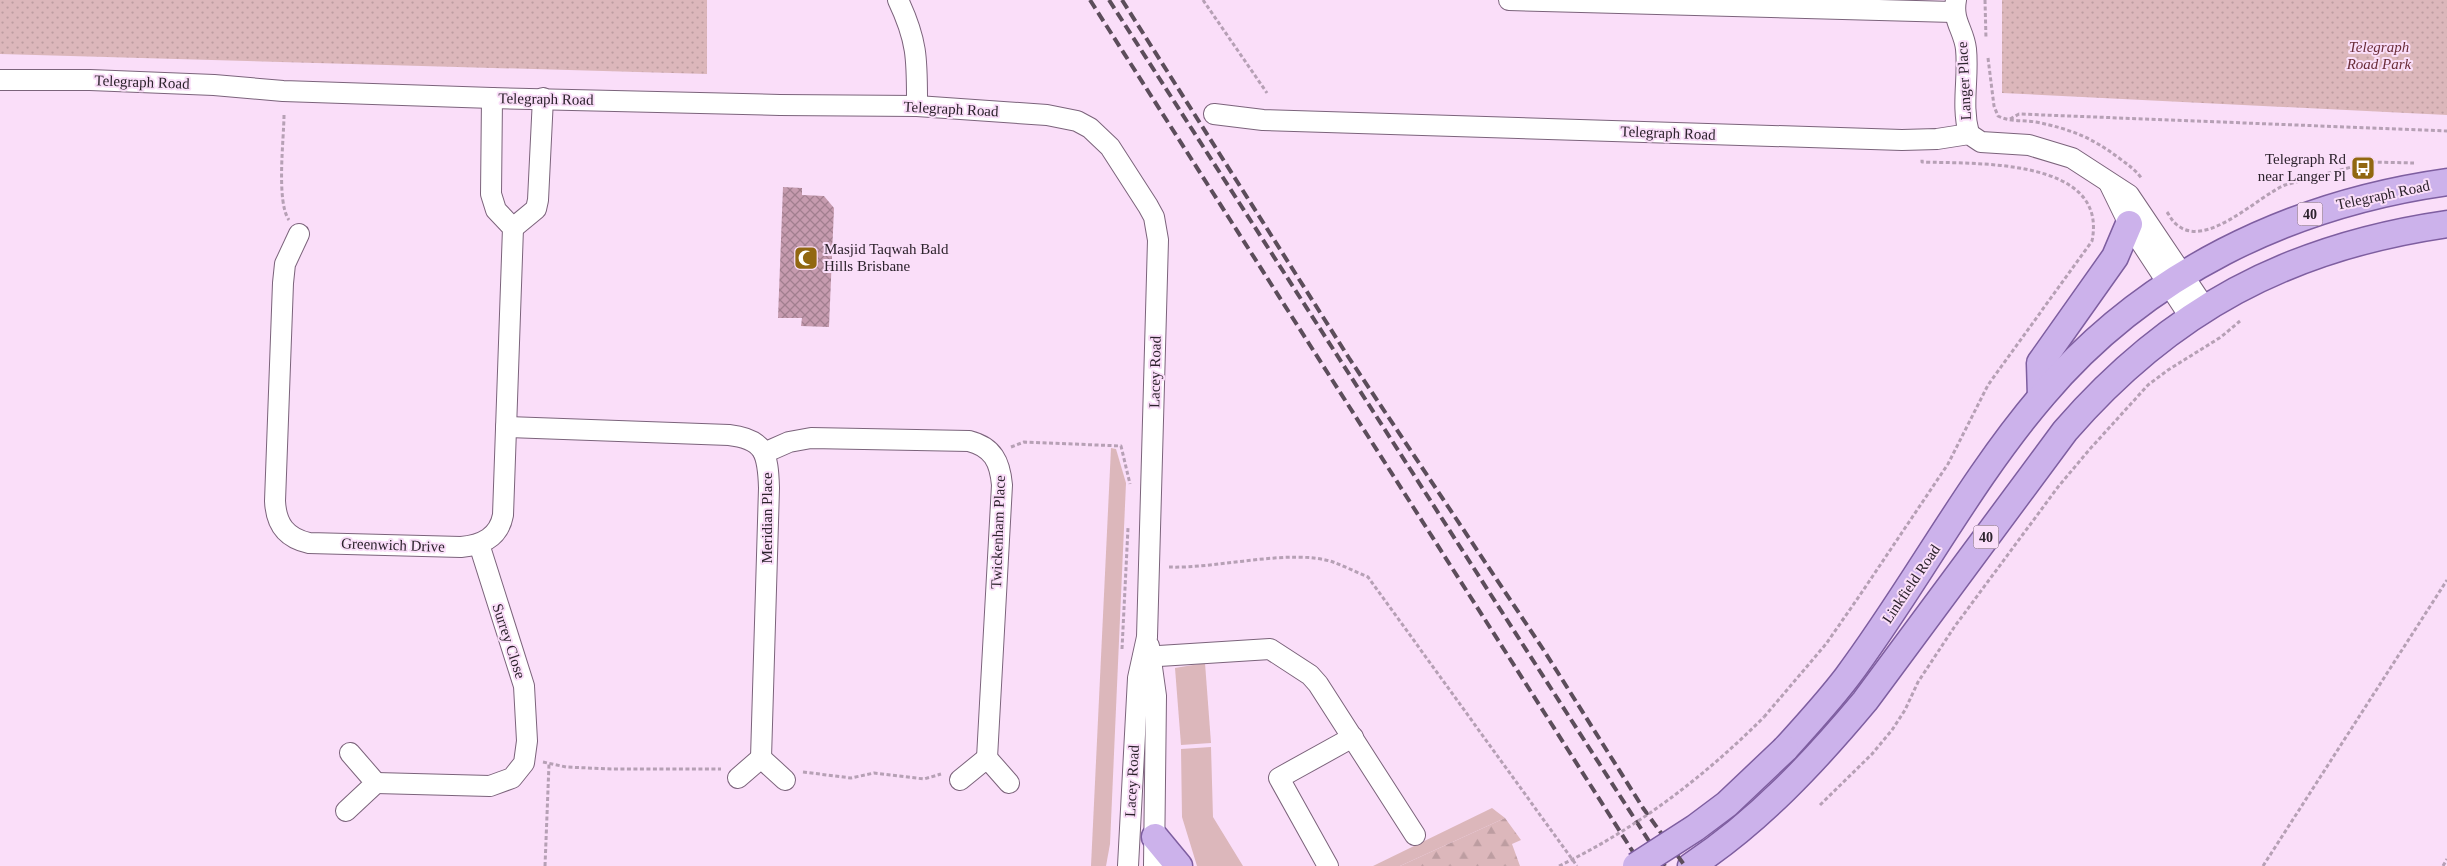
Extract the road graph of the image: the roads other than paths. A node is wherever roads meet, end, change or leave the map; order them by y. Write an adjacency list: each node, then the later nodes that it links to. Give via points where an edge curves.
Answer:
1 (898, 0): 8 (street, via 914,40)
2 (1509, 0): 3 (street)
3 (1553, 1): 4 (street)
4 (1955, 6): 11 (street, Langer Place, via 1966,48 1964,117)
5 (0, 80): 6 (street, Telegraph Road, via 90,80)
6 (492, 98): 7 (street, Telegraph Road); 16 (street, via 491,194 496,210)
7 (543, 98): 8 (street, Telegraph Road, via 780,106); 16 (street, via 536,209)
8 (917, 106): 10 (street, Telegraph Road, via 1047,115 1076,121)
9 (1214, 114): 11 (street, Telegraph Road, via 1263,120 1745,136 1909,140)
10 (1090, 128): 24 (street, Lacey Road, via 1119,159 1148,206 1157,228 1159,252)
11 (1969, 134): 13 (street, Telegraph Road, via 1981,142 2054,151 2098,173)
12 (2447, 182): 18 (main road, Telegraph Road / 40, via 2382,193 2298,218)
13 (2109, 183): 14 (street, Telegraph Road); 18 (street, Telegraph Road, via 2129,195)
14 (2129, 224): 18 (street, Telegraph Road); 20 (main road, via 2123,242 2103,276 2040,363)
15 (2447, 224): 19 (main road, 40, via 2338,247 2273,272)
16 (513, 228): 21 (street)
17 (299, 234): 23 (street, Greenwich Drive, via 285,264 283,283 275,501 282,529 297,540 309,543 454,547)
18 (2176, 279): 19 (street, Telegraph Road); 20 (main road, Linkfield Road / 40, via 2098,339)
19 (2197, 313): 42 (main road, Linkfield Road / 40, via 2116,378 2065,431 1865,701 1800,774 1740,829)
20 (2041, 397): 41 (main road, Linkfield Road / 40, bridge, via 1819,712 1727,804)
21 (506, 427): 22 (street, Meridian Place, via 729,435 752,439); 23 (street, via 502,522 494,535)
22 (764, 453): 27 (street, Meridian Place, via 769,488); 28 (street, Twickenham Place, via 789,442 811,438 970,441 980,444 995,457 1002,485)
23 (479, 544): 32 (street, Surrey Close, via 520,669 526,704 524,763 512,778 490,786)
24 (1147, 650): 25 (street, via 1270,649 1310,675); 36 (street, Lacey Road, via 1156,696); 37 (street, Lacey Road, via 1138,678)
25 (1353, 737): 35 (street); 40 (street, via 1279,778)
26 (350, 753): 32 (street)
27 (760, 758): 29 (street); 30 (street)
28 (987, 758): 31 (street); 33 (street)
29 (738, 778)
30 (785, 780)
31 (960, 780)
32 (376, 783): 34 (street)
33 (1009, 783)
34 (346, 811)
35 (1415, 835)
36 (1155, 837): 38 (street, Lacey Road); 39 (main road)
37 (1128, 866)
38 (1154, 866)
39 (1179, 866)
40 (1328, 866)
41 (1636, 866)
42 (1691, 866)

